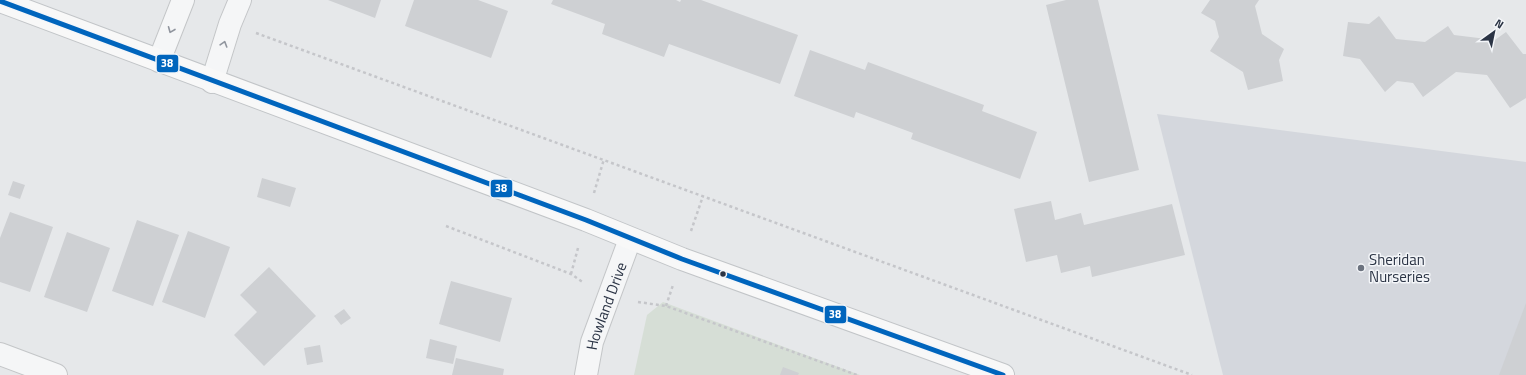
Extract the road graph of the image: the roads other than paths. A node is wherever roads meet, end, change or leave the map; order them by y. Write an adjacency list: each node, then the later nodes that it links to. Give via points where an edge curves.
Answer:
1 (183, 0): 4 (street, one-way to 4)
2 (240, 0): 5 (street, one-way to 2)
3 (0, 1): 4 (main road)
4 (159, 61): 5 (main road)
5 (212, 82): 6 (main road, via 586,220)
6 (630, 239): 9 (street, Howland Drive, via 592,342); 10 (main road)
7 (0, 354): 8 (street)
8 (56, 375)
9 (586, 375)
10 (1003, 375)

